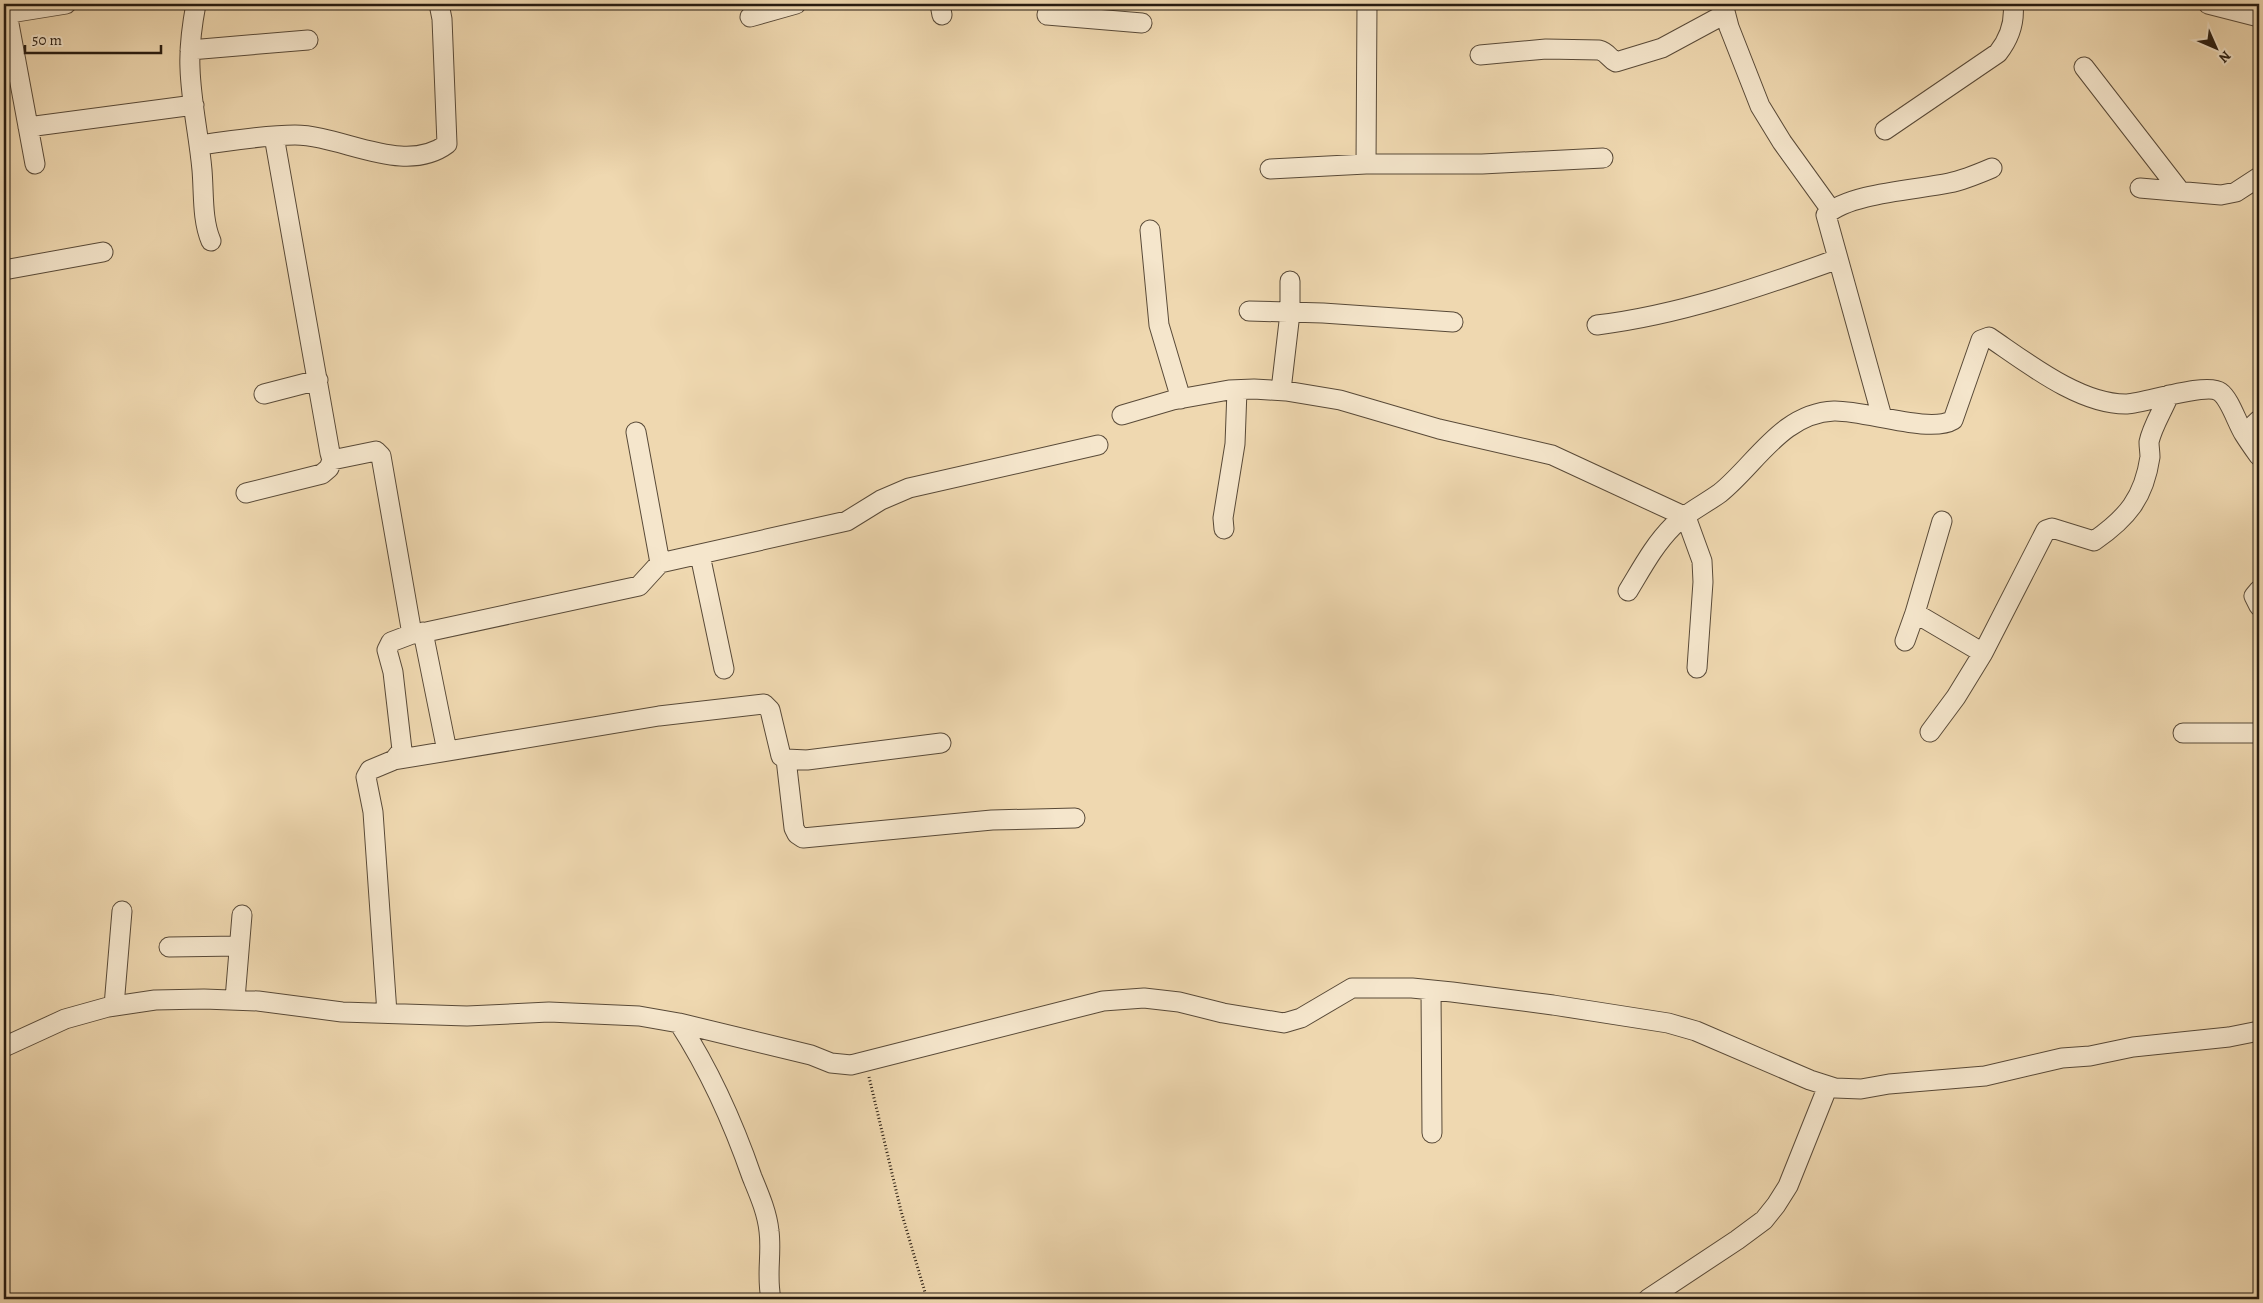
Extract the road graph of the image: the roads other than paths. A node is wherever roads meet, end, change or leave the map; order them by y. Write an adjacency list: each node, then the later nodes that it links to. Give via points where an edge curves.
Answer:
1 (66, 4): 10 (street)
2 (196, 4): 15 (street)
3 (439, 4): 21 (street, via 447,144 440,150 414,156 395,156 296,135)
4 (796, 4): 11 (street)
5 (1050, 4): 13 (street, via 1047,15)
6 (1367, 4): 25 (street)
7 (2013, 4): 20 (street, via 2014,14 2007,41 1998,53)
8 (2208, 4): 12 (street)
9 (1724, 9): 16 (street, via 1662,48 1616,62 1598,50 1546,49); 31 (street, via 1760,106)
10 (6, 14): 19 (street)
11 (750, 17)
12 (2259, 17)
13 (1142, 23)
14 (308, 40): 15 (street)
15 (190, 50): 18 (street)
16 (1480, 55)
17 (2084, 67): 30 (street)
18 (194, 105): 19 (street); 22 (street)
19 (28, 127): 24 (street)
20 (1885, 130)
21 (274, 136): 22 (street); 42 (street)
22 (200, 145): 33 (street, via 205,227)
23 (1603, 158): 25 (street, via 1482,164)
24 (35, 164)
25 (1366, 164): 27 (street)
26 (1992, 168): 31 (street, via 1970,178 1856,200)
27 (1270, 169)
28 (2259, 177): 30 (street, via 2236,192 2221,195)
29 (2140, 188): 30 (street)
30 (2180, 191)
31 (1831, 210): 35 (street, via 1826,215)
32 (1150, 230): 47 (street, via 1159,325)
33 (211, 242)
34 (103, 252): 36 (street)
35 (1838, 258): 41 (street, via 1781,280 1713,300); 49 (street)
36 (4, 270)
37 (1290, 281): 39 (street)
38 (1249, 311): 39 (street)
39 (1290, 312): 40 (street); 44 (street)
40 (1453, 322)
41 (1597, 325)
42 (318, 380): 45 (street); 55 (street)
43 (1237, 390): 44 (street); 47 (street); 59 (street, via 1235,444)
44 (1281, 390): 57 (street, via 1340,400 1440,429 1552,455)
45 (264, 394)
46 (2169, 396): 49 (street, via 2128,404 2097,398 2057,384 1989,337 1981,340 1953,420 1932,425); 52 (street, via 2211,389 2219,391); 68 (street, via 2150,442 2146,473 2131,508 2122,520 2094,541 2052,528 2046,530)
47 (1181, 398): 48 (street)
48 (1122, 415)
49 (1882, 417): 57 (street, via 1833,411 1808,415 1787,427 1721,492)
50 (2259, 420): 52 (street)
51 (636, 432): 61 (street)
52 (2244, 434): 54 (street)
53 (1098, 445): 60 (street, via 909,488 881,500 847,521)
54 (2259, 456)
55 (332, 460): 56 (street, via 322,474); 66 (street, via 376,451 381,456)
56 (246, 493)
57 (1686, 517): 63 (street, via 1656,545); 69 (street, via 1702,561)
58 (1942, 520): 65 (street)
59 (1224, 529)
60 (700, 555): 61 (street); 70 (street)
61 (660, 564): 66 (street, via 640,586)
62 (2259, 590): 64 (street, via 2254,596)
63 (1628, 591)
64 (2259, 606)
65 (1915, 613): 67 (street); 68 (street)
66 (417, 633): 75 (street); 77 (street, via 390,642 387,650 393,672 402,750)
67 (1905, 641)
68 (1983, 653): 71 (street)
69 (1697, 668)
70 (724, 669)
71 (1930, 732)
72 (2183, 733): 73 (street)
73 (2259, 733)
74 (942, 743): 76 (street, via 807,760)
75 (447, 751): 76 (street, via 659,716 764,704 770,710 781,756); 77 (street)
76 (786, 759): 78 (street, via 794,828 803,838 992,820)
77 (394, 760): 86 (street, via 370,770 366,777 373,812)
78 (1075, 818)
79 (122, 911): 85 (street)
80 (242, 914): 81 (street)
81 (238, 946): 82 (street); 84 (street)
82 (169, 947)
83 (1431, 990): 87 (street, via 1352,988 1301,1018 1284,1023 1179,1002 1144,998 1103,1001 851,1065 830,1064 811,1056); 90 (street, via 1668,1023 1696,1031); 91 (street)
84 (235, 999): 85 (street, via 155,1000); 86 (street, via 342,1012)
85 (114, 1006): 89 (street, via 65,1019)
86 (387, 1013): 87 (street, via 467,1016 549,1012 639,1016)
87 (679, 1022): 92 (street, via 729,1115 764,1210 769,1232)
88 (2259, 1031): 90 (street, via 2062,1058 1985,1076 1862,1089)
89 (4, 1047)
90 (1828, 1086): 93 (street, via 1788,1186 1764,1220)
91 (1432, 1133)
92 (771, 1299)
93 (1648, 1299)

